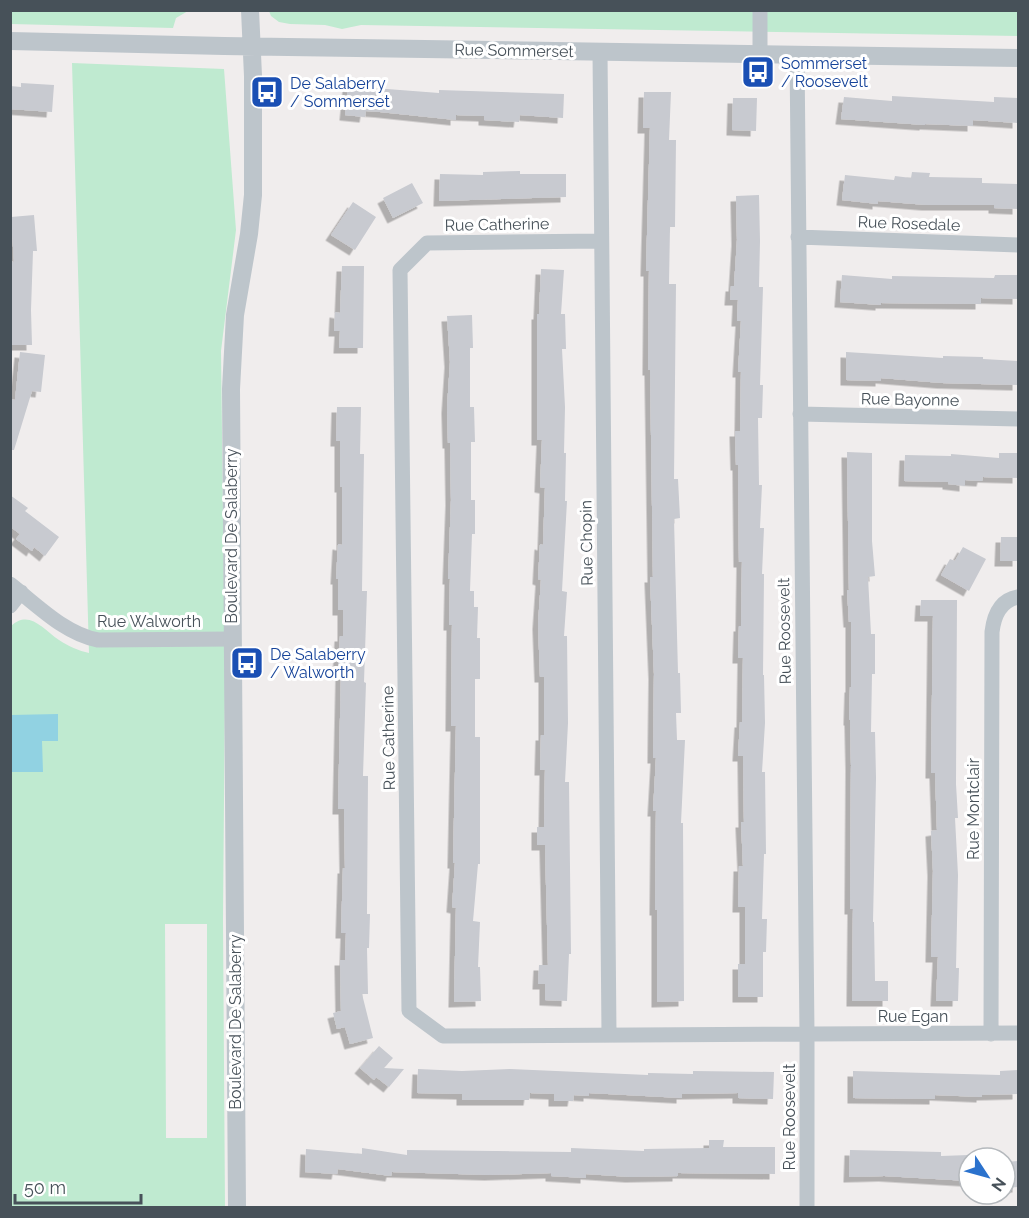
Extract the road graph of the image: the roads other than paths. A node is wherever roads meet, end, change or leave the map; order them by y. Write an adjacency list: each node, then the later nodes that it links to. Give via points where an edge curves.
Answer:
1 (250, 10): 4 (street, Boulevard De Salaberry)
2 (760, 10): 6 (street)
3 (10, 40): 4 (street, Rue Sommerset)
4 (251, 46): 5 (street, Rue Sommerset); 17 (street, Boulevard De Salaberry, via 253,195 232,373)
5 (600, 52): 6 (street, Rue Sommerset); 10 (street, Rue Chopin)
6 (760, 54): 7 (street, Rue Sommerset)
7 (797, 55): 8 (street, Rue Sommerset); 9 (street, Rue Roosevelt)
8 (1018, 58)
9 (798, 237): 11 (street, Rue Rosedale); 12 (street, Rue Roosevelt)
10 (601, 241): 18 (street, Rue Chopin); 18 (street, Rue Catherine, via 427,243 400,270 409,1011 444,1036)
11 (1018, 245)
12 (800, 414): 13 (street, Rue Bayonne); 19 (street, Rue Roosevelt)
13 (1018, 419)
14 (16, 588): 16 (street); 17 (street, Rue Walworth, via 69,629 87,638)
15 (1018, 597): 20 (street, Rue Montclair, via 997,612 992,632)
16 (10, 606)
17 (232, 639): 22 (street, Boulevard De Salaberry)
18 (609, 1034): 19 (street, Rue Catherine)
19 (807, 1034): 20 (street, Rue Egan); 23 (street, Rue Roosevelt)
20 (991, 1034): 21 (street, Rue Egan)
21 (1018, 1034)
22 (237, 1208)
23 (807, 1208)

